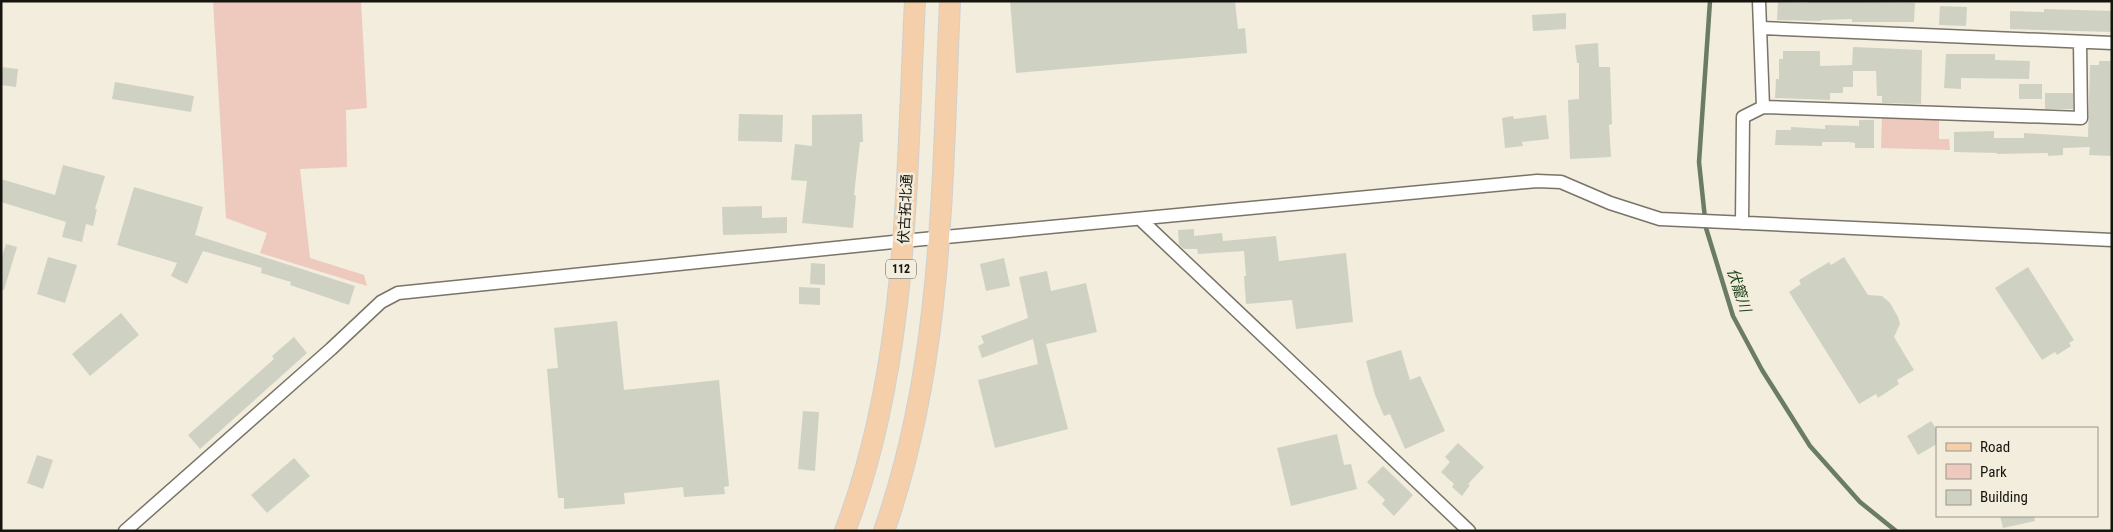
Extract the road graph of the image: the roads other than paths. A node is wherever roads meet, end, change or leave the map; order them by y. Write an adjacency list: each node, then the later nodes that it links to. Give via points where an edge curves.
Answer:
1 (915, 1): 12 (main road, 伏古拓北通 / 112)
2 (950, 1): 10 (main road, 112)
3 (1759, 1): 4 (street)
4 (1761, 28): 5 (street); 7 (street)
5 (2080, 42): 6 (street); 7 (street, via 2081,118)
6 (2112, 43)
7 (1763, 107): 9 (street, via 1743,117)
8 (1140, 219): 9 (street, via 1537,181 1562,182 1610,203 1660,219); 10 (street); 16 (street)
9 (1737, 223): 11 (street)
10 (940, 238): 12 (street); 15 (main road, 112, via 923,383 909,447)
11 (2112, 240)
12 (903, 241): 13 (street, via 398,293 381,302); 14 (main road, 伏古拓北通 / 112, via 894,329 881,400)
13 (125, 531)
14 (845, 531)
15 (884, 531)
16 (1468, 531)

